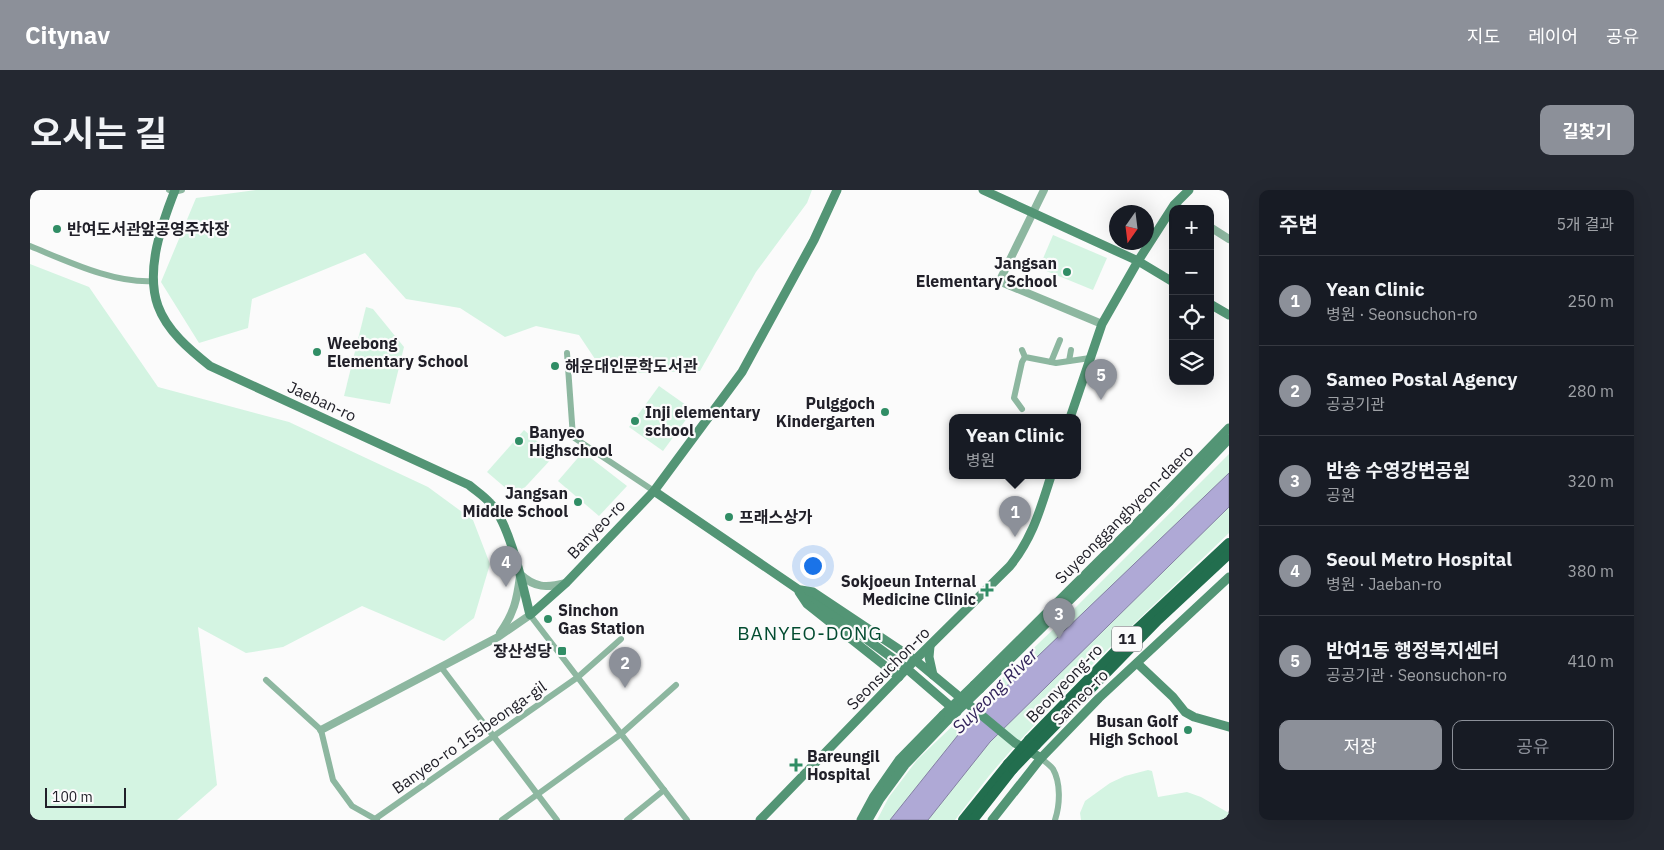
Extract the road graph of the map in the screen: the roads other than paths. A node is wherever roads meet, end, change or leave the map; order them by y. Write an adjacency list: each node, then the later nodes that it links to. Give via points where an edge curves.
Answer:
1 (837, 190): 31 (main road, Banyeo-ro, via 814,240 742,372)
2 (983, 190): 7 (main road)
3 (1044, 190): 7 (street)
4 (1189, 190): 6 (main road)
5 (175, 191): 14 (main road, Jaeban-ro, via 161,230 154,263)
6 (1178, 205)
7 (1033, 212): 12 (main road); 17 (street, via 1001,278 1002,284)
8 (1169, 218): 12 (main road)
9 (1214, 230): 10 (street)
10 (1229, 239)
11 (30, 246): 14 (street, via 92,270 145,282)
12 (1138, 261): 13 (main road); 17 (main road)
13 (1169, 280)
14 (155, 281): 34 (main road, Jaeban-ro, via 158,306 169,326 188,349 210,366 469,485 491,503 503,522)
15 (1214, 306): 16 (main road)
16 (1229, 315)
17 (1102, 324): 23 (main road)
18 (1060, 340): 25 (street)
19 (1022, 350): 22 (street)
20 (1071, 350): 24 (street)
21 (567, 353): 31 (street, via 573,437)
22 (1026, 357): 25 (street); 26 (street, via 1014,398)
23 (1090, 358): 24 (street); 27 (main road)
24 (1069, 361): 25 (street)
25 (1050, 362)
26 (1022, 409)
27 (1071, 414)
28 (1229, 428): 50 (main road, Suyeonggangbyeon-daero)
29 (1229, 439): 50 (main road, Suyeonggangbyeon-daero, via 1170,501)
30 (1050, 479): 41 (main road, Seonsuchon-ro, via 1034,529 1022,550)
31 (654, 491): 36 (main road, Banyeo-ro); 37 (main road)
32 (1229, 543): 57 (highway, Beonyeong-ro / 11, via 1136,630)
33 (1229, 554): 57 (highway, Beonyeong-ro / 11)
34 (520, 574): 36 (street, via 530,583 550,587); 38 (main road, Jaeban-ro); 39 (street, via 517,601)
35 (1229, 577): 43 (main road, Sameo-ro)
36 (566, 583): 38 (main road, Banyeo-ro)
37 (801, 592): 42 (main road, via 813,592); 46 (main road, via 806,604); 51 (main road, bridge, via 906,668)
38 (530, 616): 39 (street, Banyeo-ro); 47 (street)
39 (498, 637): 44 (street, Banyeo-ro)
40 (621, 639): 47 (street, Banyeo-ro 155beonga-gil)
41 (930, 646): 42 (main road, Seonsuchon-ro); 45 (main road)
42 (915, 660): 45 (main road); 46 (main road, Seonsuchon-ro)
43 (1137, 664): 53 (main road, via 1186,712); 58 (main road, Sameo-ro)
44 (441, 667): 54 (street, Banyeo-ro); 56 (street)
45 (933, 675): 58 (main road, via 1015,743)
46 (899, 677): 67 (main road, Seonsuchon-ro)
47 (578, 678): 55 (street); 56 (street, Banyeo-ro 155beonga-gil)
48 (266, 680): 54 (street)
49 (676, 685): 55 (street)
50 (977, 687): 51 (main road, Suyeonggangbyeon-daero, bridge)
51 (954, 709): 52 (main road, Suyeonggangbyeon-daero, bridge)
52 (946, 717): 68 (main road, Suyeonggangbyeon-daero, via 899,760); 69 (main road, Suyeonggangbyeon-daero, via 880,798)
53 (1229, 726)
54 (321, 730): 62 (street, via 333,780 352,806)
55 (621, 734): 60 (street); 61 (street)
56 (493, 736): 61 (street); 62 (street, Banyeo-ro 155beonga-gil)
57 (1033, 743): 59 (highway, 11, bridge)
58 (1041, 758): 72 (main road, Sameo-ro); 73 (street, via 1053,769 1057,785)
59 (1011, 766): 70 (highway, 11); 71 (highway, 11)
60 (664, 790): 65 (street); 66 (street)
61 (537, 794): 63 (street); 64 (street)
62 (376, 819)
63 (502, 820)
64 (557, 820)
65 (627, 820)
66 (687, 820)
67 (760, 820)
68 (861, 820)
69 (868, 820)
70 (963, 820)
71 (973, 820)
72 (992, 820)
73 (1054, 820)

